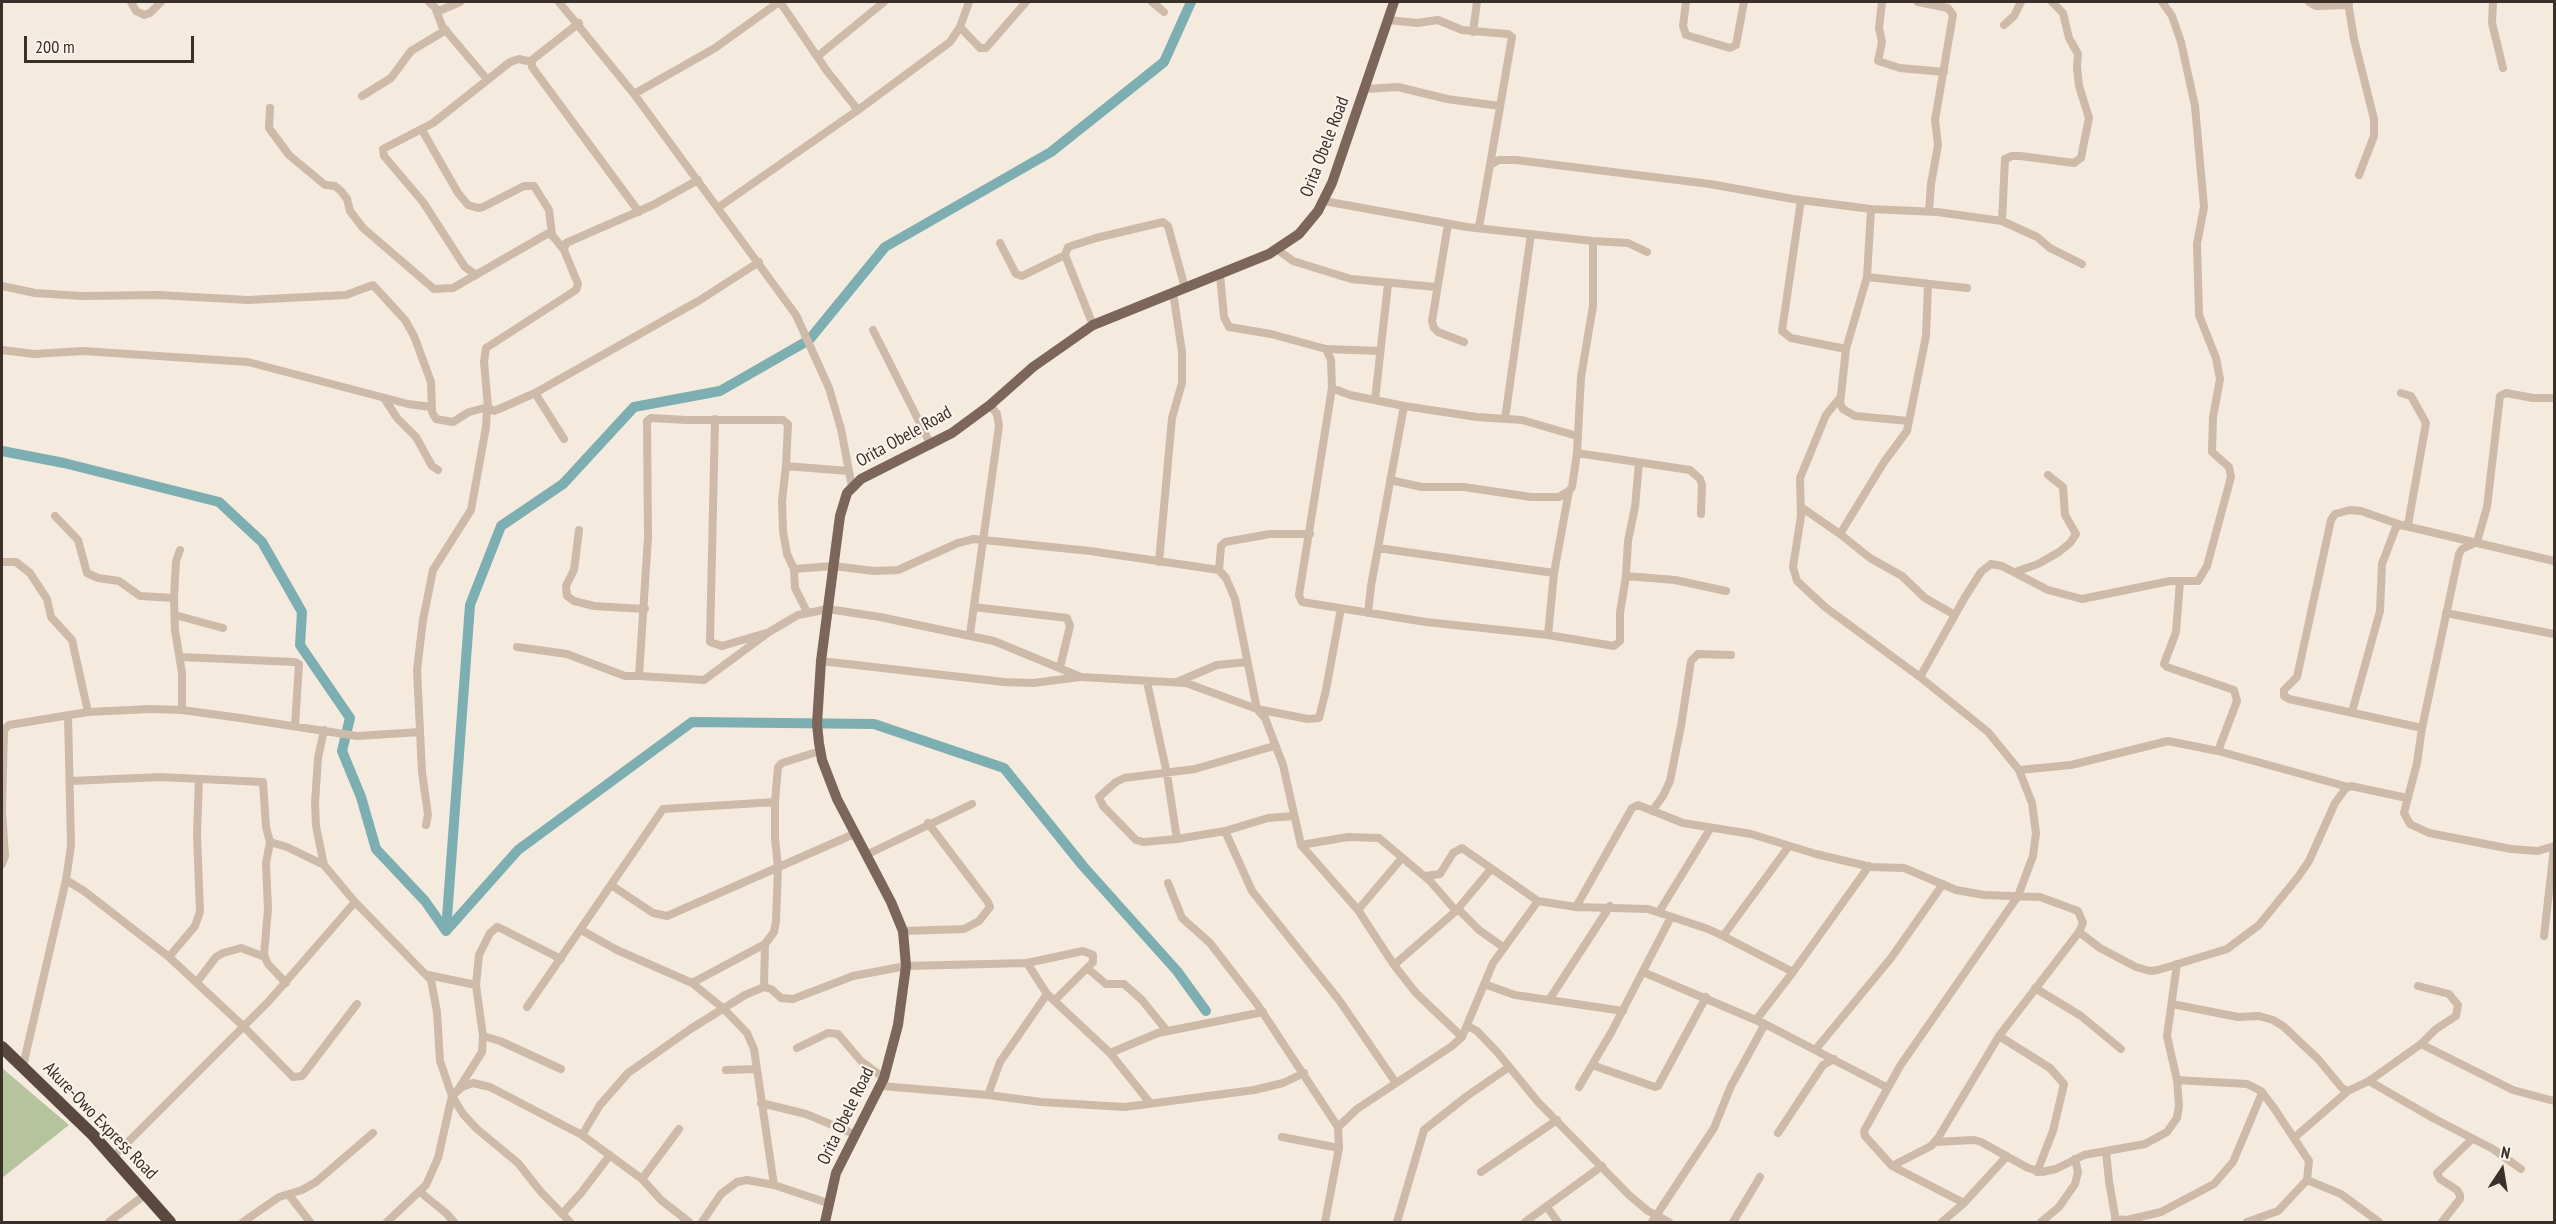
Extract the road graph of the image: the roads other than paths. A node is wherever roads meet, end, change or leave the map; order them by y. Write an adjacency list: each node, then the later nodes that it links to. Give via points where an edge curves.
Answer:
1 (131, 2): 2 (street, via 144,15)
2 (161, 2)
3 (429, 2): 23 (street)
4 (460, 2): 23 (street)
5 (559, 2): 26 (street)
6 (780, 2): 31 (street); 37 (street, via 714,48)
7 (884, 2): 31 (street)
8 (969, 2): 28 (street)
9 (1026, 2): 28 (street, via 986,48 980,48)
10 (1152, 2): 24 (street)
11 (1394, 2): 25 (main road, Orita Obele Road)
12 (1477, 2): 30 (street)
13 (1686, 2): 14 (street, via 1686,35 1730,48 1737,45)
14 (1744, 2)
15 (1882, 2): 34 (street, via 1878,61 1900,68)
16 (1918, 2): 34 (street, via 1952,12)
17 (2022, 2): 27 (street)
18 (2052, 2): 52 (street, via 2063,13 2078,54 2079,86 2089,118 2081,158 2074,163 2043,157 2008,157 2004,165)
19 (2162, 2): 128 (street, via 2172,16 2181,42 2194,106 2204,207 2197,244 2199,315 2220,379 2212,452 2229,467 2231,477 2201,579)
20 (2309, 2): 22 (street, via 2316,6)
21 (2493, 2): 33 (street, via 2492,23)
22 (2349, 3): 44 (street, via 2375,128)
23 (436, 10): 29 (street)
24 (1164, 12)
25 (1388, 20): 30 (street, via 1438,20); 36 (main road, Orita Obele Road)
26 (579, 23): 32 (street); 37 (street)
27 (2004, 25)
28 (960, 27): 41 (street, via 944,47)
29 (446, 30): 35 (street); 38 (street, via 416,46 391,78)
30 (1473, 32): 39 (street, via 1512,37)
31 (818, 56): 41 (street)
32 (532, 62): 35 (street, via 513,60); 50 (street)
33 (2503, 68)
34 (1944, 72): 51 (street, via 1935,120 1938,145)
35 (486, 78): 42 (street)
36 (1365, 88): 39 (street, via 1394,87); 47 (main road, Orita Obele Road)
37 (634, 94): 45 (street)
38 (362, 96)
39 (1500, 106): 43 (street)
40 (270, 108): 65 (street, via 269,128 288,155 325,185 341,191 363,228 426,283 447,289)
41 (858, 110): 48 (street)
42 (422, 130): 56 (street, via 468,205 483,207 524,186 534,186 549,210); 65 (street, via 385,146 383,153 423,202 465,267)
43 (1490, 165): 46 (street, via 1499,160 1516,160 1710,184); 54 (street)
44 (2359, 175)
45 (698, 180): 48 (street); 50 (street)
46 (1801, 200): 49 (street); 79 (street, via 1782,331 1791,338)
47 (1324, 201): 53 (street); 60 (main road, Orita Obele Road, via 1299,234)
48 (718, 207): 63 (street)
49 (1871, 208): 51 (street); 67 (street)
50 (639, 212): 59 (street, via 566,243)
51 (1929, 212): 52 (street)
52 (2002, 221): 64 (street)
53 (1448, 224): 54 (street); 71 (street)
54 (1479, 227): 55 (street)
55 (1531, 234): 57 (street); 94 (street)
56 (552, 235): 59 (street); 65 (street, via 547,234)
57 (1593, 241): 61 (street, via 1628,243); 96 (street, via 1593,306 1581,377)
58 (1000, 243): 62 (street, via 1016,274 1022,276)
59 (564, 250): 92 (street, via 578,284 576,290 486,348)
60 (1278, 250): 66 (main road, Orita Obele Road); 68 (street, via 1308,266 1351,279)
61 (1647, 252)
62 (1065, 255): 72 (street, via 1068,247 1163,222 1168,226); 75 (street)
63 (759, 262): 83 (street, via 700,300); 103 (street, via 809,340 829,388)
64 (2082, 264)
65 (476, 275)
66 (1220, 275): 72 (main road, Orita Obele Road); 78 (street, via 1228,327)
67 (1867, 277): 69 (street); 79 (street)
68 (1388, 284): 71 (street); 81 (street)
69 (1928, 284): 73 (street); 95 (street, via 1922,364)
70 (2, 286): 90 (street, via 57,294 248,300 338,296 373,285 405,320 414,336 432,381)
71 (1436, 287): 77 (street, via 1434,328)
72 (1185, 288): 74 (main road, Orita Obele Road)
73 (1967, 288)
74 (1173, 292): 75 (main road, Orita Obele Road); 121 (street, via 1182,352 1182,383 1172,418)
75 (1093, 325): 89 (main road, Orita Obele Road, via 1033,367)
76 (873, 330): 98 (street)
77 (1464, 342)
78 (1326, 349): 81 (street); 82 (street, via 1331,360)
79 (1846, 349): 87 (street)
80 (2, 350): 85 (street, via 34,354 83,351 248,363)
81 (1379, 351): 88 (street)
82 (1332, 388): 88 (street); 113 (street)
83 (534, 393): 92 (street, via 494,411); 97 (street)
84 (2401, 393): 111 (street, via 2416,402 2426,423)
85 (384, 398): 90 (street); 102 (street)
86 (2554, 398): 116 (street, via 2506,393 2500,396 2487,507)
87 (1839, 399): 95 (street, via 1843,409 1855,416); 108 (street, via 1826,415 1802,470)
88 (1375, 400): 91 (street)
89 (990, 405): 98 (main road, Orita Obele Road); 115 (street, via 999,426)
90 (431, 406): 92 (street, via 436,418 448,422)
91 (1404, 406): 94 (street); 105 (street)
92 (487, 407): 164 (street, via 471,510 436,565 423,620 417,670)
93 (715, 419): 101 (street, via 786,421); 133 (street, via 647,421); 141 (street, via 710,642 722,646)
94 (1505, 419): 96 (street)
95 (1909, 421): 114 (street, via 1905,436 1884,462)
96 (1577, 436): 99 (street)
97 (564, 439)
98 (931, 445): 106 (main road, Orita Obele Road)
99 (1577, 453): 100 (street); 107 (street)
100 (1639, 463): 109 (street, via 1695,473 1702,485); 127 (street)
101 (786, 466): 103 (street); 123 (street, via 783,531)
102 (438, 470)
103 (848, 471): 106 (street)
104 (2048, 475): 125 (street, via 2063,487 2066,515 2076,534 2058,552)
105 (1390, 480): 107 (street, via 1422,487 1464,487 1531,497 1559,497); 117 (street)
106 (852, 487): 122 (main road, Orita Obele Road, via 840,516)
107 (1569, 491): 126 (street)
108 (1801, 507): 114 (street); 153 (street, via 1793,567 1797,581 1825,607)
109 (1701, 514)
110 (55, 516): 130 (street, via 78,540 87,573 118,581 140,596)
111 (2405, 525): 116 (street); 159 (street, via 2396,527 2382,564 2380,611); 159 (street, via 2350,510 2335,514 2331,520 2297,677 2284,690 2284,696)
112 (579, 530): 133 (street, via 567,596 594,606)
113 (1310, 534): 124 (street, via 1270,534 1225,542 1221,546); 132 (street, via 1300,599)
114 (1840, 534): 139 (street, via 1870,558 1902,576 1925,598)
115 (981, 540): 121 (street); 122 (street, via 958,543 898,570); 131 (street)
116 (2477, 542): 119 (street); 137 (street, via 2458,554)
117 (1378, 548): 126 (street); 136 (street)
118 (180, 550): 130 (street)
119 (2554, 561)
120 (2, 562): 158 (street, via 16,562 30,573 47,599 51,617 72,640)
121 (1159, 562): 124 (street)
122 (833, 566): 123 (street); 134 (main road, Orita Obele Road)
123 (794, 569): 135 (street, via 795,588)
124 (1219, 570): 149 (street, via 1235,599)
125 (2015, 572): 128 (street, via 2074,599); 139 (street, via 1996,564 1987,566)
126 (1554, 573): 144 (street)
127 (1626, 576): 129 (street, via 1675,580); 144 (street, via 1618,644 1608,646)
128 (2180, 581): 166 (street, via 2176,633 2164,663 2234,690 2237,701)
129 (1726, 591)
130 (174, 598): 138 (street)
131 (974, 607): 142 (street); 150 (street, via 1067,618 1070,626)
132 (1341, 608): 136 (street); 156 (street, via 1319,718)
133 (645, 609): 151 (street)
134 (828, 609): 135 (street); 142 (street); 148 (main road, Orita Obele Road)
135 (807, 612): 141 (street)
136 (1368, 613): 144 (street)
137 (2446, 613): 143 (street); 162 (street)
138 (175, 615): 140 (street); 147 (street)
139 (1955, 615): 153 (street)
140 (223, 628)
141 (769, 632): 151 (street, via 704,680)
142 (970, 634): 150 (street)
143 (2554, 634)
144 (1548, 635)
145 (517, 647): 151 (street, via 567,654 626,676)
146 (1731, 655): 177 (street, via 1698,654 1691,661 1670,781)
147 (180, 657): 157 (street); 161 (street, via 299,664)
148 (821, 661): 152 (street, via 1004,682); 167 (main road, Orita Obele Road, via 817,724)
149 (1247, 662): 155 (street, via 1217,665); 156 (street)
150 (1060, 667): 152 (street)
151 (639, 676)
152 (1081, 677): 154 (street)
153 (1920, 677): 168 (street, via 1988,732)
154 (1147, 682): 155 (street); 169 (street)
155 (1177, 682): 156 (street)
156 (1257, 709): 165 (street)
157 (182, 710): 158 (street); 161 (street)
158 (88, 712): 160 (street)
159 (2352, 712): 162 (street)
160 (68, 715): 171 (street); 173 (street, via 6,727)
161 (295, 726): 163 (street)
162 (2422, 728): 174 (street)
163 (324, 730): 164 (street, via 357,736); 192 (street, via 315,803)
164 (420, 732): 180 (street)
165 (1274, 746): 169 (street); 178 (street, via 1285,771)
166 (2218, 751): 168 (street, via 2168,741 2071,765); 172 (street)
167 (820, 752): 175 (street, via 780,764); 183 (main road, Orita Obele Road)
168 (2019, 770): 201 (street, via 2032,803 2036,833 2033,856)
169 (1167, 774): 184 (street); 184 (street, via 1125,778 1103,792 1100,801 1136,840)
170 (199, 779): 171 (street); 185 (street, via 263,782); 217 (street, via 200,912 195,926)
171 (71, 780): 197 (street, via 71,846)
172 (2348, 787): 174 (street); 221 (street, via 2335,803 2309,861 2259,925 2227,949)
173 (3, 793): 191 (street)
174 (2407, 798): 188 (street, via 2406,820 2429,833 2511,849 2538,851)
175 (775, 802): 194 (street); 200 (street, via 663,809)
176 (972, 804): 179 (street)
177 (1652, 811): 181 (street); 205 (street, via 1632,808)
178 (1294, 816): 182 (street); 186 (street)
179 (928, 823): 189 (street); 211 (street, via 990,907 979,921 964,929)
180 (426, 825)
181 (1710, 829): 187 (street, via 1751,834); 208 (street)
182 (1225, 831): 184 (street); 272 (street, via 1252,891 1339,1000)
183 (854, 834): 189 (main road, Orita Obele Road); 194 (street)
184 (1177, 838)
185 (270, 842): 192 (street); 218 (street)
186 (1301, 845): 190 (street, via 1374,836); 206 (street)
187 (1789, 846): 193 (street); 213 (street)
188 (2554, 847): 214 (street)
189 (866, 855): 211 (main road, Orita Obele Road)
190 (1402, 858): 196 (street); 206 (street)
191 (2, 864)
192 (324, 865): 203 (street)
193 (1869, 866): 199 (street, via 1904,868); 226 (street)
194 (778, 867): 200 (street, via 667,916 653,913); 215 (street, via 774,932)
195 (1491, 869): 196 (street, via 1460,848 1440,874); 202 (street); 207 (street)
196 (1425, 876): 207 (street)
197 (66, 880): 217 (street); 263 (street)
198 (1168, 883): 245 (street, via 1182,918 1210,943)
199 (1943, 884): 201 (street, via 1969,893); 258 (street)
200 (611, 885): 210 (street)
201 (2018, 896): 212 (street, via 2040,897 2073,908 2081,915); 274 (street)
202 (1538, 901): 205 (street); 216 (street)
203 (355, 902): 227 (street); 229 (street)
204 (1610, 906): 205 (street); 208 (street); 238 (street)
205 (1576, 907)
206 (1358, 910): 222 (street)
207 (1457, 910): 216 (street); 222 (street)
208 (1659, 912): 209 (street)
209 (1671, 917): 213 (street); 225 (street)
210 (581, 930): 219 (street); 230 (street, via 626,955)
211 (903, 931): 223 (main road, Orita Obele Road)
212 (2079, 932): 221 (street, via 2100,948 2143,969 2158,970); 235 (street)
213 (1723, 936): 226 (street)
214 (2544, 936)
215 (765, 944): 230 (street); 234 (street)
216 (1503, 947): 231 (street)
217 (169, 957): 228 (street)
218 (264, 957): 228 (street, via 241,948 223,953); 229 (street)
219 (561, 959): 232 (street, via 497,927 479,955); 242 (street)
220 (1027, 963): 223 (street); 224 (street, via 1087,951 1094,955); 236 (street)
221 (2177, 964): 241 (street)
222 (1394, 965): 253 (street)
223 (906, 966): 234 (street, via 854,976 793,999 781,998); 271 (main road, Orita Obele Road, via 898,1025)
224 (1087, 968): 239 (street); 250 (street, via 1106,984 1124,984)
225 (1643, 972): 237 (street); 244 (street)
226 (1793, 972): 246 (street)
227 (428, 975): 232 (street); 276 (street, via 434,996 440,1061)
228 (197, 982): 248 (street)
229 (286, 983): 248 (street)
230 (692, 983): 243 (street)
231 (1484, 984): 238 (street, via 1515,995); 249 (street)
232 (476, 985): 251 (street)
233 (2418, 986): 254 (street, via 2449,994 2459,1011)
234 (764, 987): 243 (street)
235 (2035, 988): 252 (street); 257 (street, via 2081,1016)
236 (1047, 994): 239 (street); 278 (street, via 1000,1062)
237 (1706, 997): 246 (street); 261 (street, via 1658,1086)
238 (1549, 1000): 244 (street)
239 (1054, 1001): 259 (street)
240 (357, 1004): 248 (street, via 298,1078 288,1074)
241 (2172, 1004): 269 (street, via 2166,1036); 275 (street, via 2273,1020)
242 (527, 1007)
243 (724, 1009): 266 (street, via 751,1041); 288 (street, via 628,1074 600,1105)
244 (1623, 1011): 261 (street)
245 (1263, 1012): 250 (street); 268 (street)
246 (1756, 1020): 247 (street)
247 (1765, 1024): 258 (street); 315 (street, via 1731,1086 1714,1128)
248 (243, 1026): 297 (street)
249 (1468, 1026): 253 (street); 264 (street)
250 (1167, 1031): 259 (street)
251 (483, 1036): 265 (street); 276 (street, via 482,1052)
252 (2000, 1036): 292 (street); 303 (street, via 2050,1068 2064,1084 2053,1131)
253 (1461, 1037): 272 (street)
254 (2421, 1044): 270 (street); 279 (street, via 2513,1090)
255 (2, 1047): 263 (highway, Akure-Owo Express Road)
256 (797, 1048): 271 (street, via 828,1034 838,1034)
257 (2121, 1049)
258 (1820, 1052): 260 (street); 262 (street)
259 (1110, 1053): 281 (street)
260 (1834, 1059): 262 (street); 274 (street)
261 (1592, 1065): 273 (street)
262 (1823, 1065): 286 (street)
263 (23, 1066): 297 (highway, Akure-Owo Express Road)
264 (1509, 1067): 282 (street); 328 (street, via 1424,1130)
265 (561, 1069)
266 (757, 1069): 267 (street); 280 (street)
267 (726, 1070)
268 (1304, 1073): 281 (street, via 1271,1087); 283 (street)
269 (2177, 1080): 277 (street, via 2247,1084); 294 (street, via 2177,1118 2167,1132 2145,1144)
270 (2369, 1081): 275 (street); 291 (street)
271 (883, 1082): 278 (street); 287 (main road, Orita Obele Road)
272 (1396, 1083): 283 (street)
273 (1579, 1087)
274 (1888, 1088): 300 (street, via 1864,1134)
275 (2348, 1091): 290 (street)
276 (455, 1093): 288 (street, via 467,1084 482,1084); 308 (street, via 438,1158); 314 (street, via 473,1125 518,1163)
277 (2262, 1093): 290 (street); 316 (street, via 2233,1162 2214,1184 2161,1212)
278 (988, 1095): 281 (street, via 1125,1107)
279 (2554, 1101)
280 (761, 1103): 287 (street, via 806,1114); 307 (street)
281 (1150, 1103)
282 (1557, 1120): 299 (street); 302 (street)
283 (1338, 1127): 293 (street)
284 (679, 1129): 305 (street)
285 (373, 1133): 310 (street, via 331,1171)
286 (1778, 1133)
287 (854, 1134): 311 (main road, Orita Obele Road, via 836,1173)
288 (582, 1135): 295 (street)
289 (1282, 1137): 293 (street)
290 (2294, 1138): 306 (street, via 2309,1161)
291 (2472, 1139): 301 (street); 337 (street, via 2437,1173 2460,1195)
292 (1935, 1142): 296 (street, via 1974,1140); 300 (street)
293 (1339, 1148): 327 (street)
294 (2106, 1151): 298 (street); 316 (street)
295 (610, 1155): 305 (street); 314 (street)
296 (2007, 1156): 303 (street); 312 (street)
297 (113, 1157): 309 (highway, Akure-Owo Express Road)
298 (2075, 1159): 303 (street, via 2050,1172); 334 (street, via 2075,1184 2059,1207)
299 (1602, 1166): 313 (street); 315 (street)
300 (1892, 1166): 312 (street)
301 (2521, 1169)
302 (1481, 1172)
303 (2037, 1172)
304 (1760, 1177): 332 (street)
305 (642, 1179): 324 (street)
306 (2307, 1180): 335 (street, via 2278,1211); 336 (street, via 2341,1194)
307 (774, 1185): 311 (street); 325 (street, via 737,1182 721,1194)
308 (420, 1192): 321 (street); 322 (street)
309 (146, 1194): 317 (street); 318 (highway, Akure-Owo Express Road)
310 (289, 1195): 319 (street, via 279,1197); 320 (street)
311 (828, 1203): 326 (main road, Orita Obele Road)
312 (1964, 1203): 333 (street)
313 (1547, 1207): 329 (street); 330 (street)
314 (562, 1214): 323 (street)
315 (1654, 1219): 331 (street)
316 (2116, 1221)
317 (109, 1222)
318 (170, 1222)
319 (243, 1222)
320 (310, 1222)
321 (387, 1222)
322 (454, 1222)
323 (570, 1222)
324 (689, 1222)
325 (702, 1222)
326 (825, 1222)
327 (1325, 1222)
328 (1397, 1222)
329 (1526, 1222)
330 (1558, 1222)
331 (1669, 1222)
332 (1733, 1222)
333 (1942, 1222)
334 (2041, 1222)
335 (2247, 1222)
336 (2379, 1222)
337 (2442, 1222)

